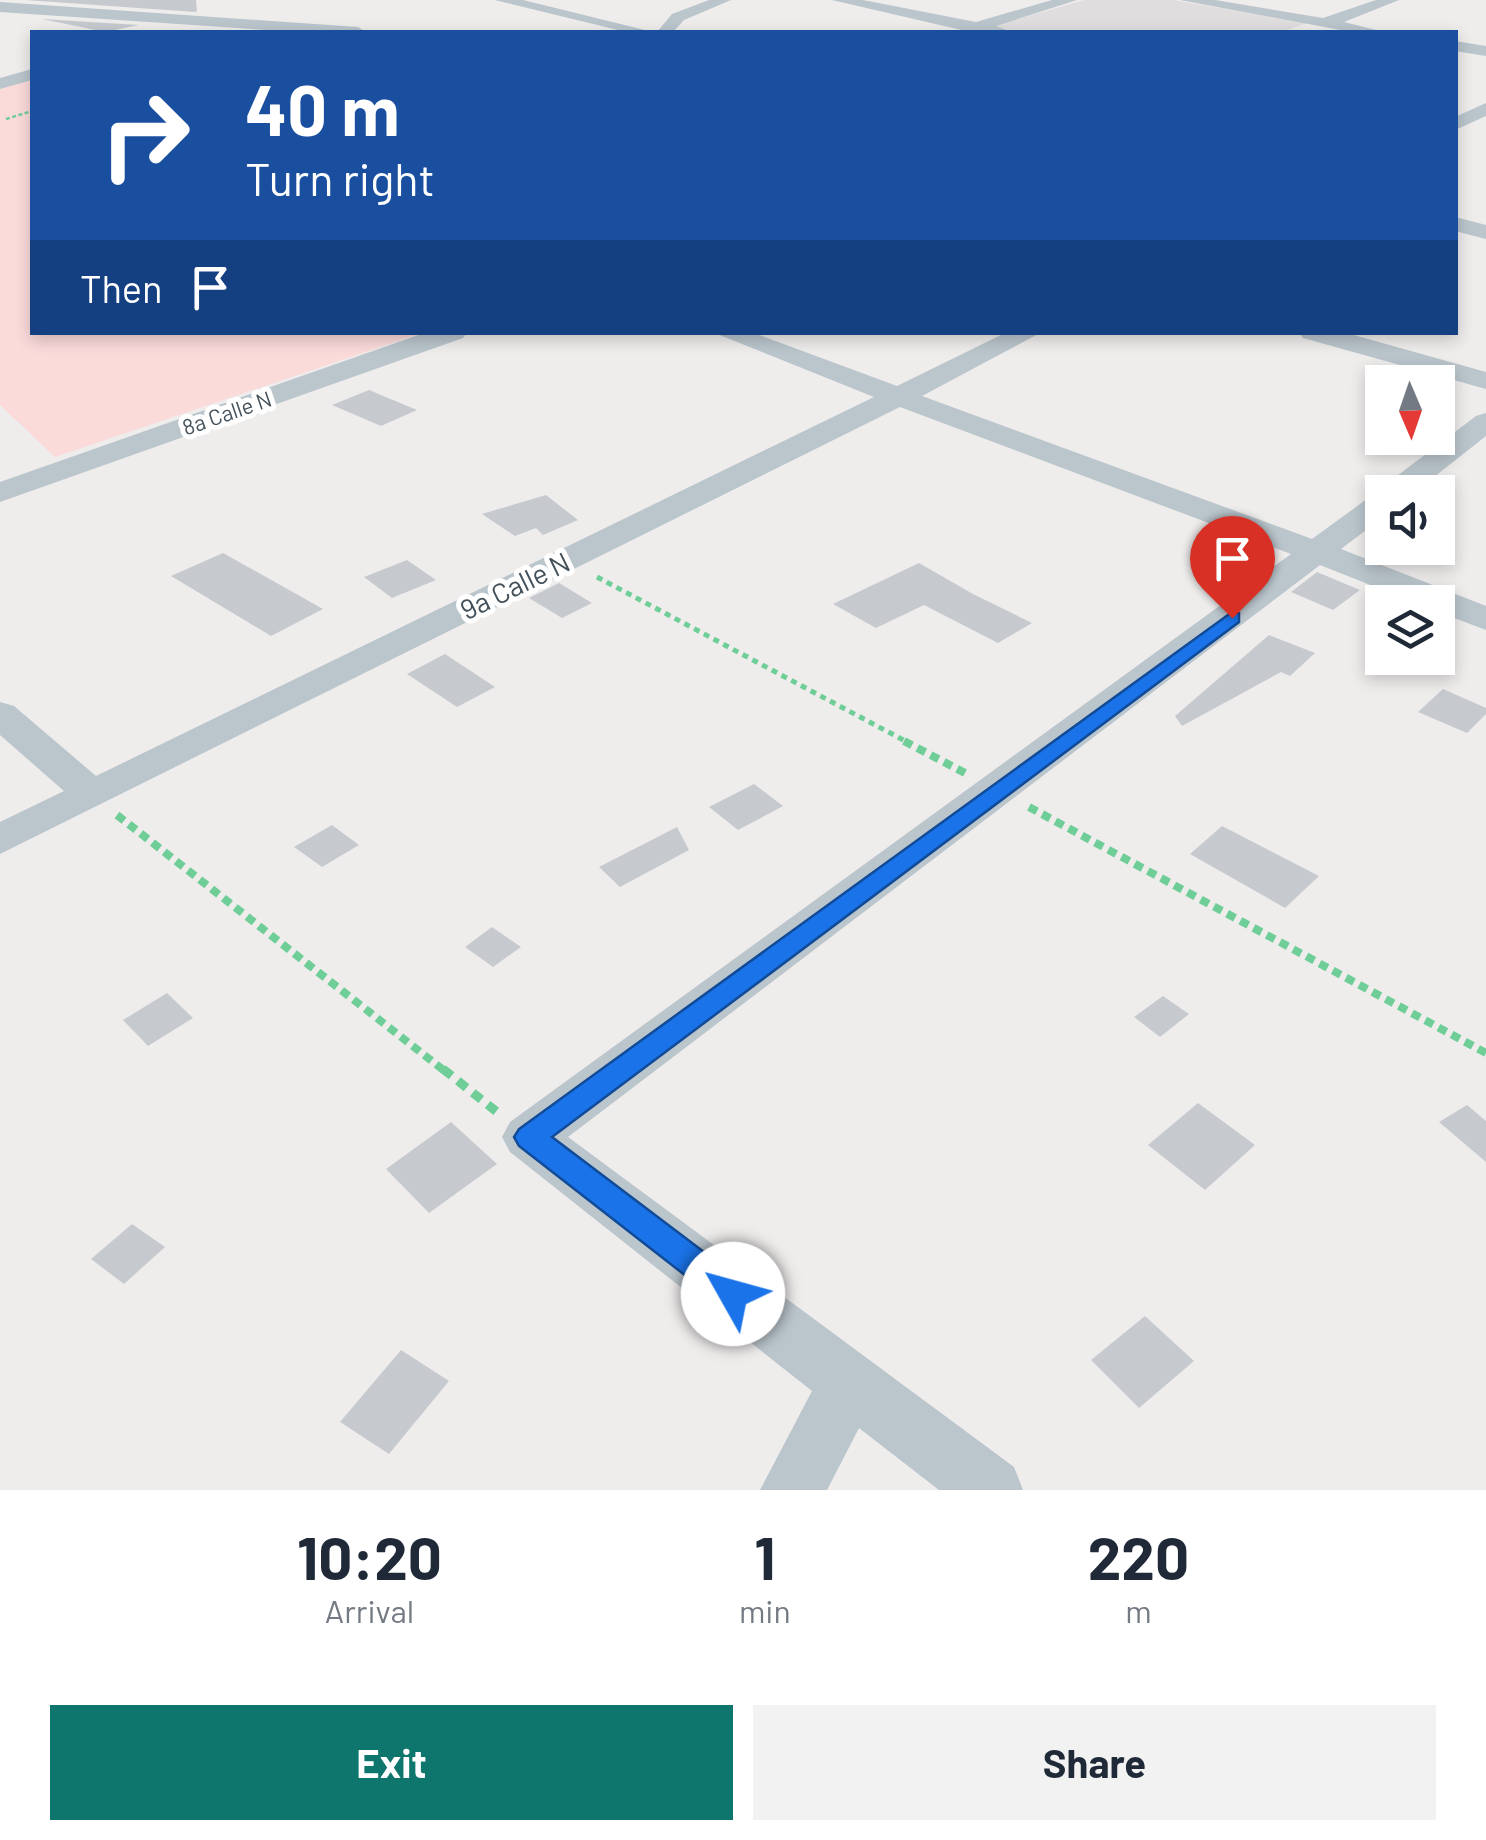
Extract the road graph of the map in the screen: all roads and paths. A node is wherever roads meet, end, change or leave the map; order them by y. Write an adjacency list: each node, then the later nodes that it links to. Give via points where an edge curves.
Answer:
1 (144, 0): 9 (street)
2 (503, 0): 16 (street)
3 (723, 0): 17 (street, via 678,16)
4 (840, 0): 13 (street)
5 (1069, 0): 13 (street)
6 (1188, 0): 12 (street)
7 (1390, 0): 12 (street)
8 (0, 8): 9 (street)
9 (62, 13): 10 (street); 11 (street)
10 (0, 23)
11 (200, 24): 14 (street); 15 (street)
12 (1322, 24): 20 (street); 21 (street)
13 (974, 27): 18 (street); 19 (street)
14 (179, 30)
15 (318, 30)
16 (636, 30)
17 (667, 30)
18 (961, 30)
19 (992, 30)
20 (1304, 30)
21 (1362, 30)
22 (1458, 46): 23 (street)
23 (1486, 51)
24 (30, 75): 25 (street)
25 (0, 84)
26 (1486, 109): 29 (street)
27 (30, 111): 28 (path)
28 (6, 119)
29 (1458, 121)
30 (1458, 121): 31 (street)
31 (1486, 125)
32 (1458, 225): 33 (street)
33 (1486, 232)
34 (446, 335): 42 (street, 8a Calle N)
35 (732, 335): 39 (street)
36 (1023, 335): 39 (street, 9a Calle N)
37 (1323, 335): 38 (street)
38 (1486, 381)
39 (898, 397): 44 (street); 47 (street, 9a Calle N)
40 (1486, 422): 41 (street)
41 (1418, 475)
42 (0, 493)
43 (1365, 517): 44 (street)
44 (1320, 553): 45 (street); 49 (street)
45 (1486, 620)
46 (0, 714): 47 (street)
47 (93, 794): 48 (street, 9a Calle N); 49 (path)
48 (0, 840)
49 (530, 1137): 50 (street)
50 (850, 1383): 51 (street); 52 (street)
51 (792, 1490)
52 (991, 1490)

